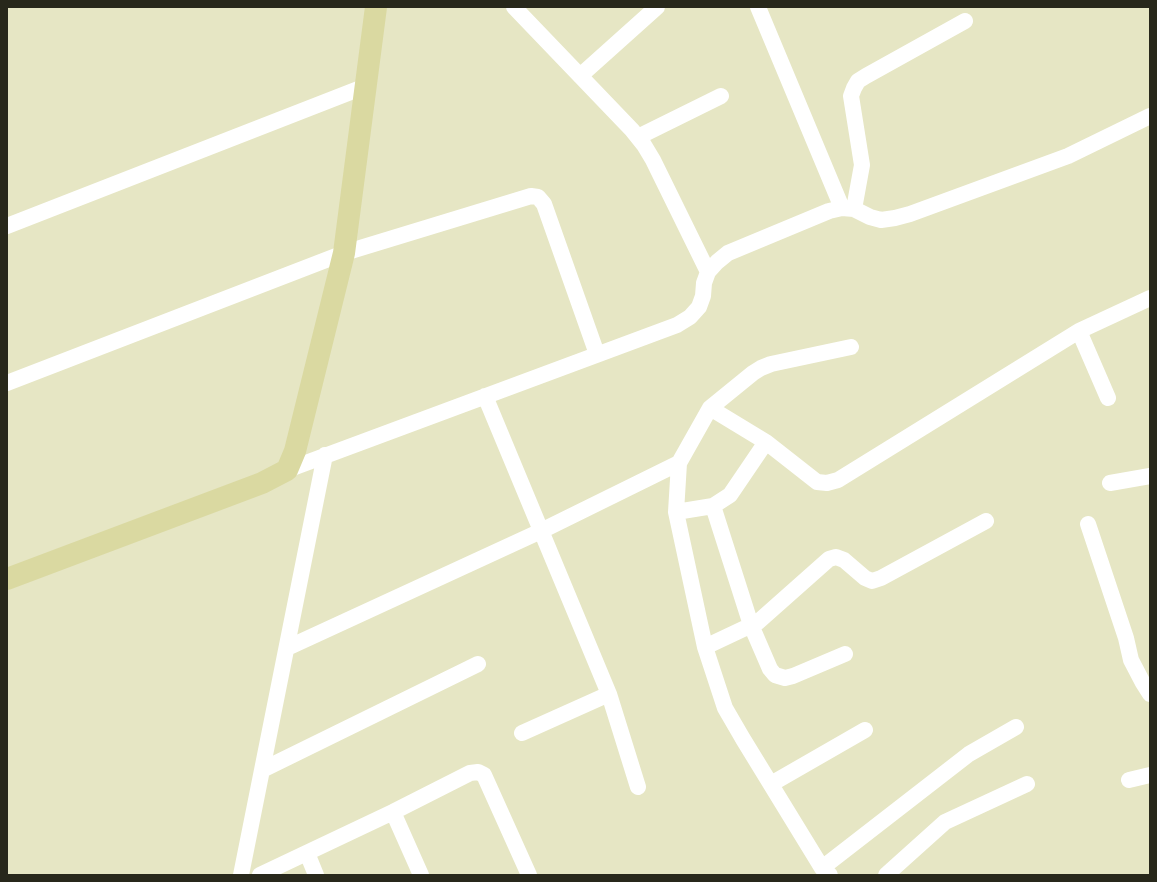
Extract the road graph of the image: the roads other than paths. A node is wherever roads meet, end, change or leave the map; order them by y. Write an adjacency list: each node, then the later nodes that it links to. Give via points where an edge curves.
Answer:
1 (376, 7): 7 (main road)
2 (514, 7): 6 (street)
3 (657, 7): 6 (street)
4 (758, 7): 11 (street)
5 (965, 21): 11 (street, via 858,81 851,96 862,165)
6 (580, 76): 10 (street)
7 (366, 86): 12 (street); 13 (main road)
8 (722, 96): 10 (street)
9 (1150, 116): 11 (street, via 1068,156 910,214 881,220)
10 (638, 137): 14 (street, via 653,160)
11 (848, 208): 14 (street, via 829,211 728,253)
12 (7, 226)
13 (344, 253): 18 (street, via 531,196 538,197 544,204); 19 (street); 26 (main road, via 295,451)
14 (708, 272): 18 (street, via 699,307 690,317)
15 (1150, 298): 16 (street)
16 (1079, 331): 21 (street); 23 (street, via 838,480 817,482)
17 (851, 347): 22 (street, via 761,368)
18 (597, 354): 20 (street)
19 (7, 383)
20 (485, 396): 24 (street); 33 (street)
21 (1108, 398)
22 (710, 408): 23 (street); 25 (street)
23 (766, 442): 29 (street, via 730,495)
24 (325, 455): 26 (street); 37 (street)
25 (678, 463): 30 (street); 33 (street)
26 (287, 470): 34 (main road, via 262,483)
27 (1150, 476): 28 (street)
28 (1110, 483)
29 (713, 506): 30 (street); 35 (street)
30 (676, 512): 36 (street)
31 (986, 521): 35 (street, via 872,581 844,560 836,557 829,559)
32 (1088, 524): 41 (street, via 1132,660)
33 (541, 531): 37 (street); 40 (street)
34 (7, 579)
35 (751, 626): 36 (street); 38 (street, via 770,669 775,675 785,678)
36 (705, 646): 48 (street, via 725,708)
37 (287, 648): 45 (street)
38 (845, 654)
39 (478, 664): 45 (street)
40 (608, 694): 44 (street); 50 (street)
41 (1150, 694)
42 (1016, 727): 53 (street, via 969,754)
43 (865, 730): 48 (street)
44 (522, 733)
45 (262, 770): 54 (street)
46 (1150, 775): 47 (street)
47 (1129, 780)
48 (771, 784): 53 (street)
49 (1027, 784): 59 (street, via 945,822)
50 (638, 787)
51 (393, 812): 52 (street); 57 (street); 58 (street, via 470,773 478,772 484,775)
52 (307, 853): 55 (street); 56 (street)
53 (826, 872)
54 (241, 875)
55 (260, 875)
56 (316, 875)
57 (422, 875)
58 (529, 875)
59 (886, 875)

